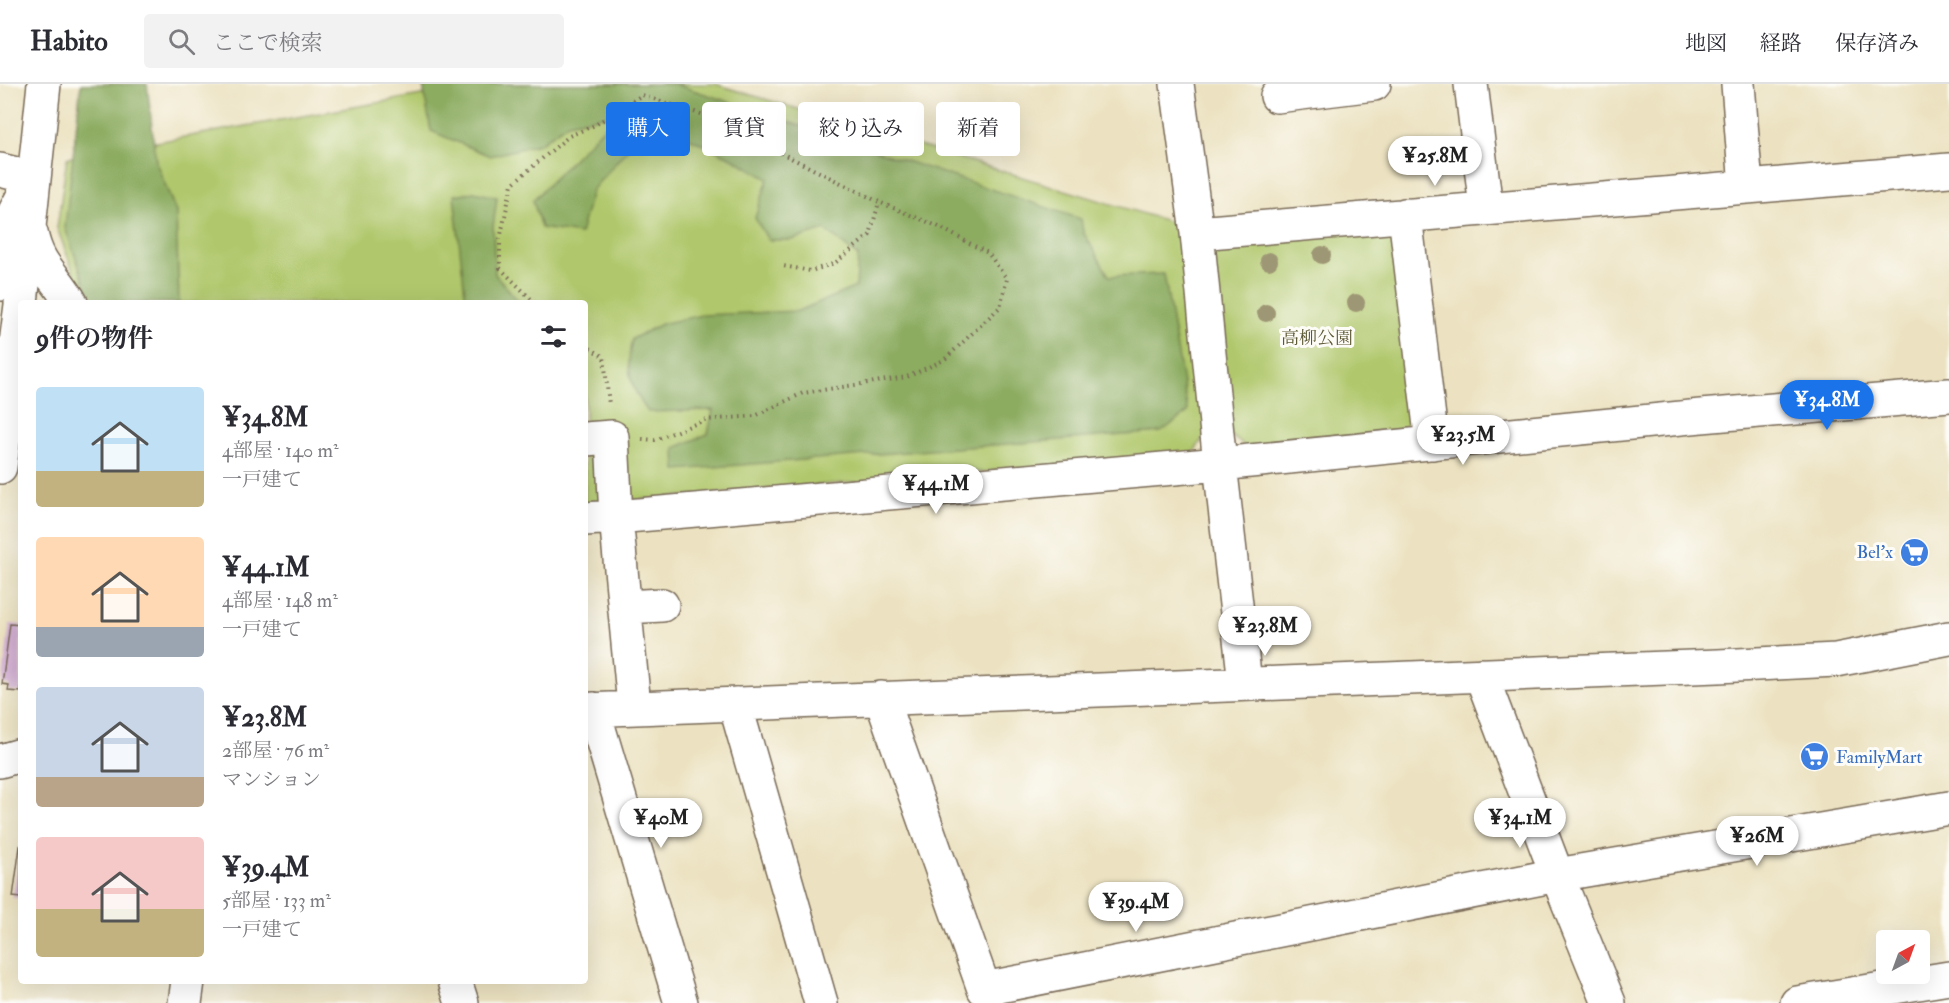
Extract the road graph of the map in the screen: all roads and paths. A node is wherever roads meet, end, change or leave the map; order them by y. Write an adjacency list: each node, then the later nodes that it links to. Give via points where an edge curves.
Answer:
1 (44, 84): 9 (street)
2 (1177, 84): 15 (street)
3 (1374, 84): 6 (street)
4 (1471, 84): 12 (street)
5 (1738, 84): 10 (street)
6 (1277, 96)
7 (0, 170): 9 (street)
8 (1949, 170): 10 (street)
9 (33, 178): 14 (street); 17 (street, via 8,225)
10 (1746, 187): 12 (street)
11 (879, 202): 16 (path, via 870,235 835,263 811,271); 20 (path, via 707,116 642,95 595,125 569,136 512,184 500,239 500,268); 23 (path, via 988,253 1007,279 1000,306 944,360 907,377 803,393 755,416 705,420 655,440)
12 (1486, 208): 13 (street)
13 (1405, 215): 15 (street); 24 (street)
14 (31, 228): 17 (street); 19 (street, via 35,252)
15 (1197, 233): 25 (street)
16 (783, 266)
17 (16, 298): 18 (street, via 39,291 55,293); 26 (street)
18 (66, 300)
19 (69, 300)
20 (532, 300)
21 (588, 347): 23 (path, via 604,357)
22 (1949, 395): 24 (street)
23 (602, 428): 27 (street)
24 (1432, 443): 25 (street)
25 (1220, 464): 27 (street); 32 (street)
26 (0, 467)
27 (601, 518): 29 (street)
28 (662, 605): 29 (street)
29 (625, 607): 35 (street)
30 (1949, 638): 31 (street, via 1836,660)
31 (1481, 675): 32 (street); 40 (street)
32 (1245, 683): 33 (street)
33 (881, 698): 34 (street); 40 (street, via 984,989)
34 (735, 704): 35 (street); 47 (street)
35 (634, 706): 36 (street)
36 (589, 710): 46 (street)
37 (18, 756): 38 (street)
38 (0, 760)
39 (1949, 808): 40 (street)
40 (1557, 875): 48 (street)
41 (1949, 978): 49 (street)
42 (188, 984): 44 (street)
43 (456, 984): 45 (street)
44 (185, 1003)
45 (462, 1003)
46 (681, 1003)
47 (821, 1003)
48 (1609, 1003)
49 (1797, 1003)

